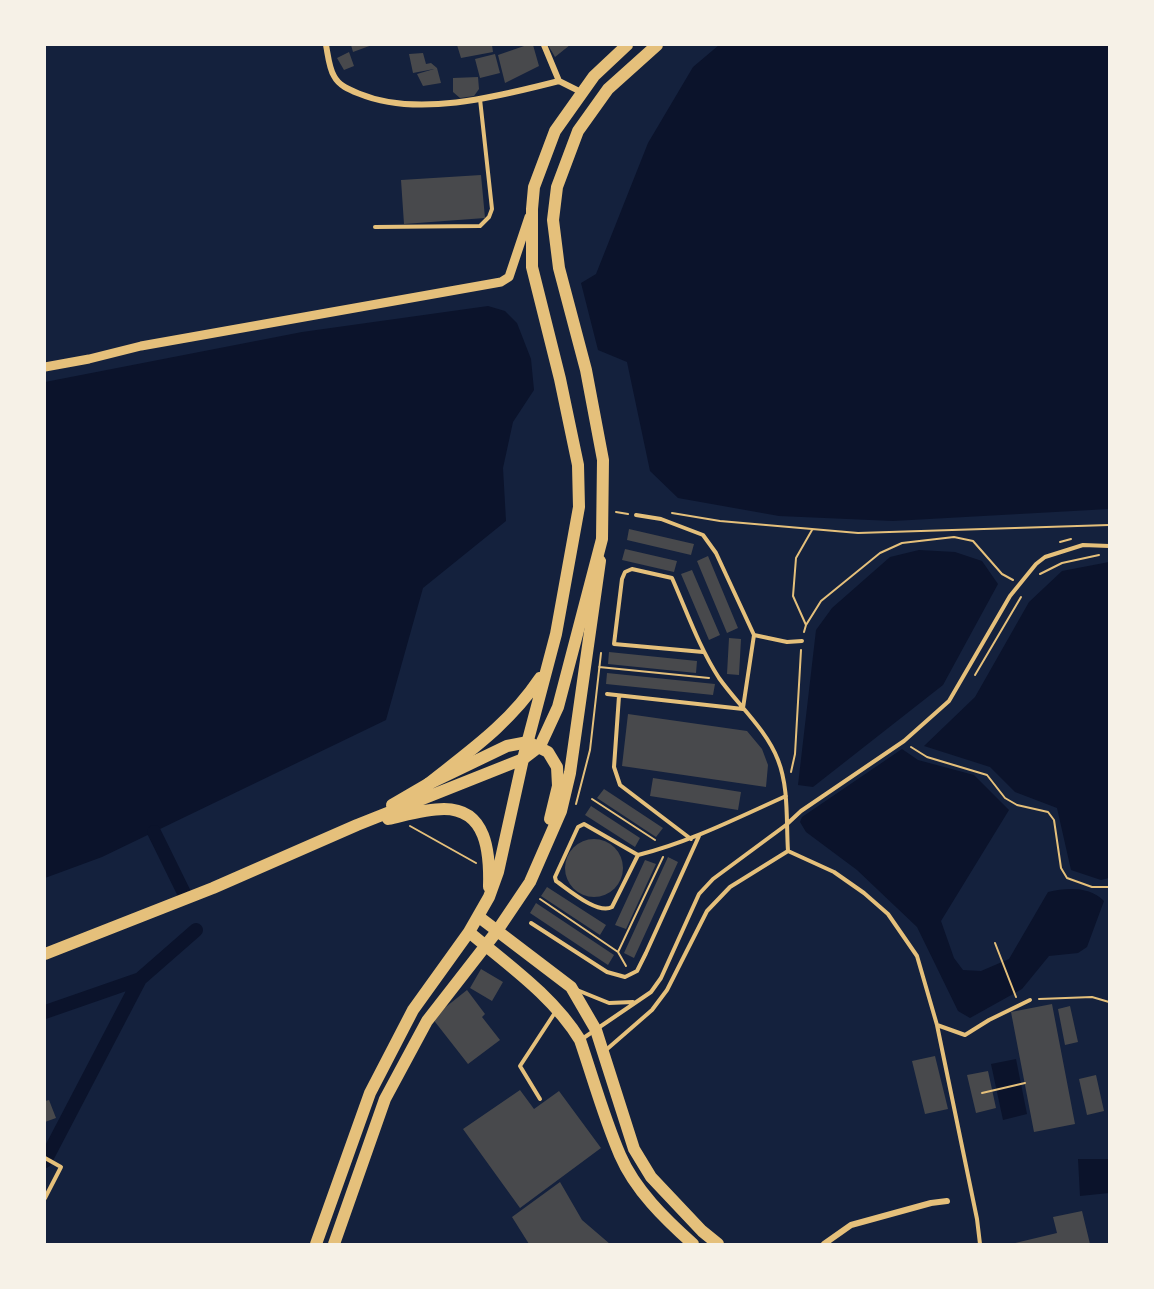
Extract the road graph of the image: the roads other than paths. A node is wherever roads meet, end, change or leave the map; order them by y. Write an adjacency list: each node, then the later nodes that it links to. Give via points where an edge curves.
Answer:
1 (326, 45): 7 (street, via 334,77 345,88 373,99 441,105)
2 (544, 45): 5 (street)
3 (627, 45): 6 (main road)
4 (657, 45): 12 (main road, via 608,89 578,131 557,187 553,220 559,268 586,370 603,460)
5 (559, 81): 6 (street); 7 (street)
6 (580, 92): 8 (main road, via 555,131 534,187)
7 (480, 99): 9 (lane, via 492,209 489,217 480,226)
8 (532, 209): 10 (street, via 509,277 501,282 141,346); 17 (main road, via 534,277 578,465 579,507)
9 (375, 227)
10 (45, 367)
11 (636, 515): 14 (lane, via 661,519 703,535 716,553)
12 (602, 539): 21 (main road, via 558,707); 31 (main road, via 570,773 561,812)
13 (1109, 546): 26 (lane, via 1083,545 1045,556 1010,596 949,700 904,741)
14 (754, 635): 15 (lane); 20 (lane)
15 (802, 641)
16 (703, 652): 16 (lane, via 672,578 632,569 625,572 614,644); 20 (lane)
17 (546, 669): 21 (main road); 23 (main road, via 516,711)
18 (607, 694): 19 (lane)
19 (619, 696): 20 (lane); 28 (lane, via 614,767 620,785)
20 (743, 709): 24 (lane, via 778,760)
21 (534, 744): 22 (main road); 23 (main road, via 507,746); 31 (main road, via 548,752 557,766 558,786)
22 (524, 759): 25 (main road); 32 (main road)
23 (428, 784): 25 (main road)
24 (786, 796): 26 (lane); 27 (lane)
25 (357, 825): 32 (main road, via 432,810 462,812 476,823 486,843); 38 (main road, via 213,888)
26 (786, 825): 29 (lane); 41 (lane, via 713,879 699,894 661,978 651,992)
27 (700, 836): 28 (lane); 34 (lane, via 637,971 625,977 607,972)
28 (691, 839): 30 (lane)
29 (788, 851): 43 (lane, via 834,872 888,914 918,956); 46 (lane, via 730,886 707,911 662,997)
30 (638, 855): 30 (lane, via 584,824 578,827 556,881 607,910)
31 (541, 858): 35 (main road)
32 (489, 897): 33 (main road)
33 (479, 917): 35 (main road); 36 (main road)
34 (531, 923)
35 (497, 931): 37 (main road); 39 (main road)
36 (469, 932): 37 (main road); 54 (main road, via 413,1011 370,1093)
37 (485, 946): 42 (main road); 55 (main road, via 427,1021 385,1099)
38 (45, 954)
39 (571, 987): 41 (lane, via 609,1003); 44 (main road)
40 (1030, 1000): 43 (lane, via 965,1035)
41 (635, 1002): 44 (lane)
42 (558, 1008): 45 (main road); 48 (lane, via 520,1066)
43 (937, 1025): 58 (lane)
44 (596, 1030): 45 (lane); 46 (main road)
45 (580, 1040): 47 (main road)
46 (604, 1052): 47 (lane); 52 (main road, via 634,1149 651,1177)
47 (588, 1062): 53 (main road, via 620,1156 638,1186)
48 (540, 1099)
49 (45, 1158): 50 (lane, via 61,1167)
50 (45, 1198)
51 (947, 1201): 57 (street, via 851,1225)
52 (702, 1231): 53 (street); 56 (main road)
53 (692, 1243)
54 (316, 1244)
55 (334, 1244)
56 (718, 1244)
57 (824, 1244)
58 (980, 1244)

